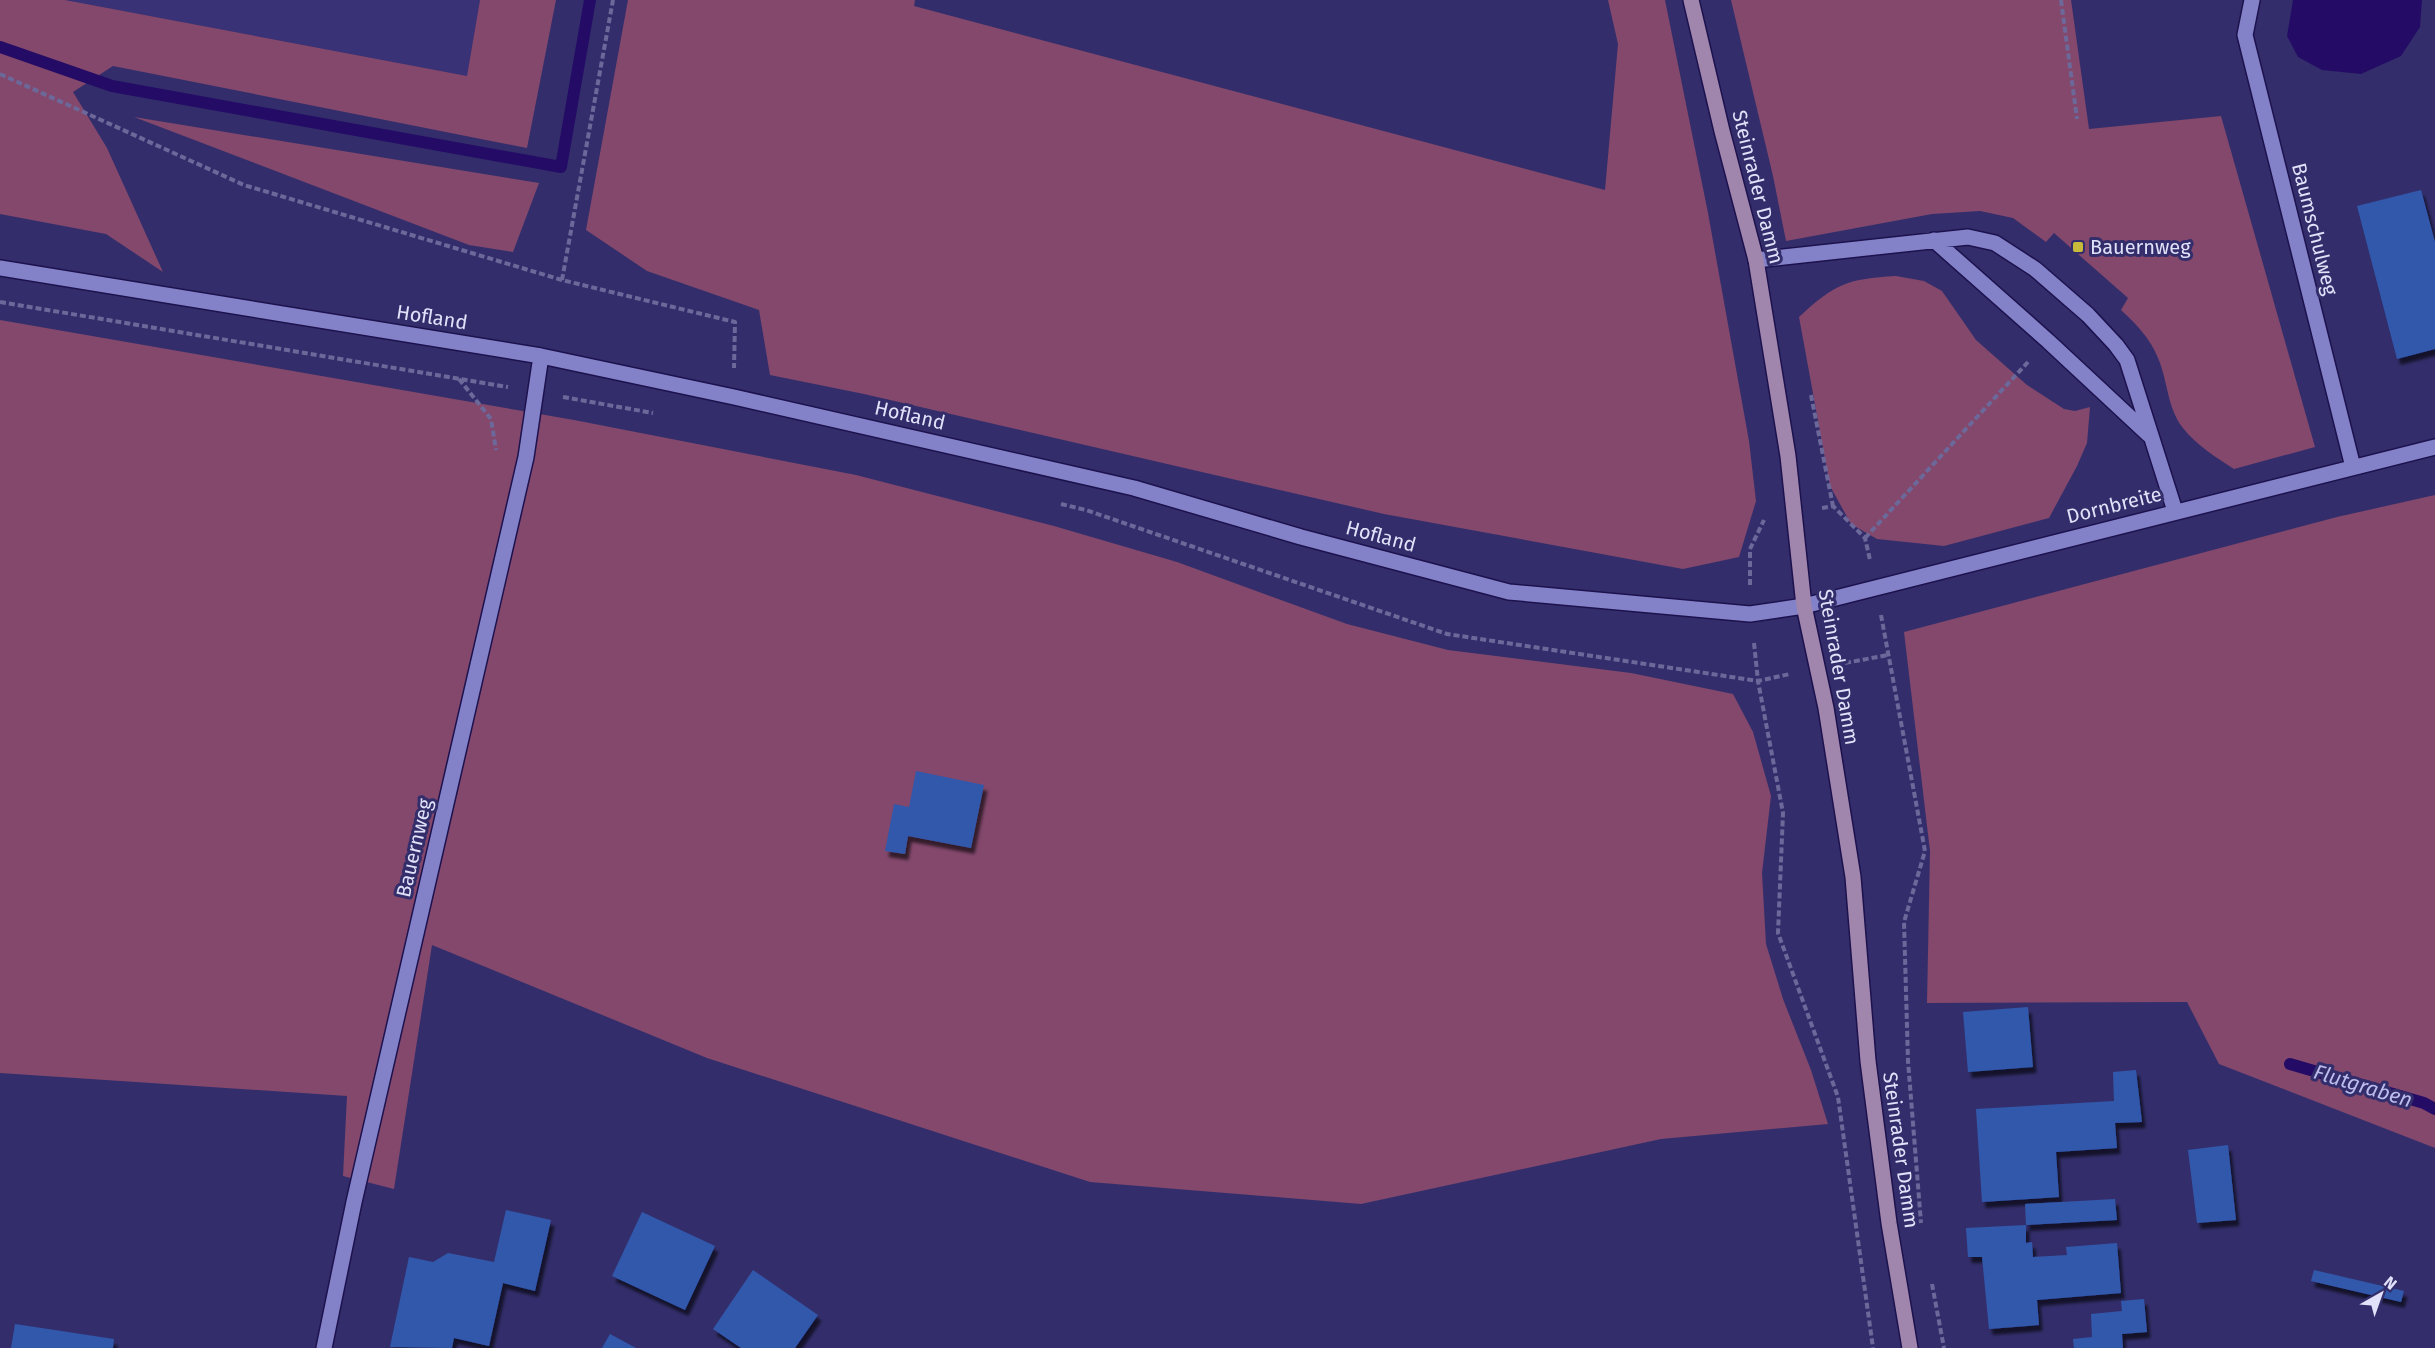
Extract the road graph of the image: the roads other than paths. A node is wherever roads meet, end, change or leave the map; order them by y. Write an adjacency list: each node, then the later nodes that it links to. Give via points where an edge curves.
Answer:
1 (1691, 0): 4 (main road, Steinrader Damm)
2 (2252, 0): 9 (street, Baumschulweg, via 2245,35)
3 (1934, 240): 4 (street); 7 (street); 7 (street, via 1968,237 1995,243 2035,269 2088,315 2127,360)
4 (1756, 260): 11 (main road, Steinrader Damm, via 1795,515)
5 (0, 268): 6 (street, Hofland)
6 (541, 356): 11 (street, Hofland, via 1134,488 1509,592 1750,614); 12 (street, Bauernweg, via 526,457 356,1191)
7 (2151, 437): 10 (street)
8 (2435, 447): 9 (street, Dornbreite)
9 (2353, 467): 10 (street, Dornbreite)
10 (2175, 511): 11 (street, Dornbreite)
11 (1804, 606): 13 (main road, Steinrader Damm, via 1853,877 1868,1061)
12 (324, 1348)
13 (1910, 1348)

